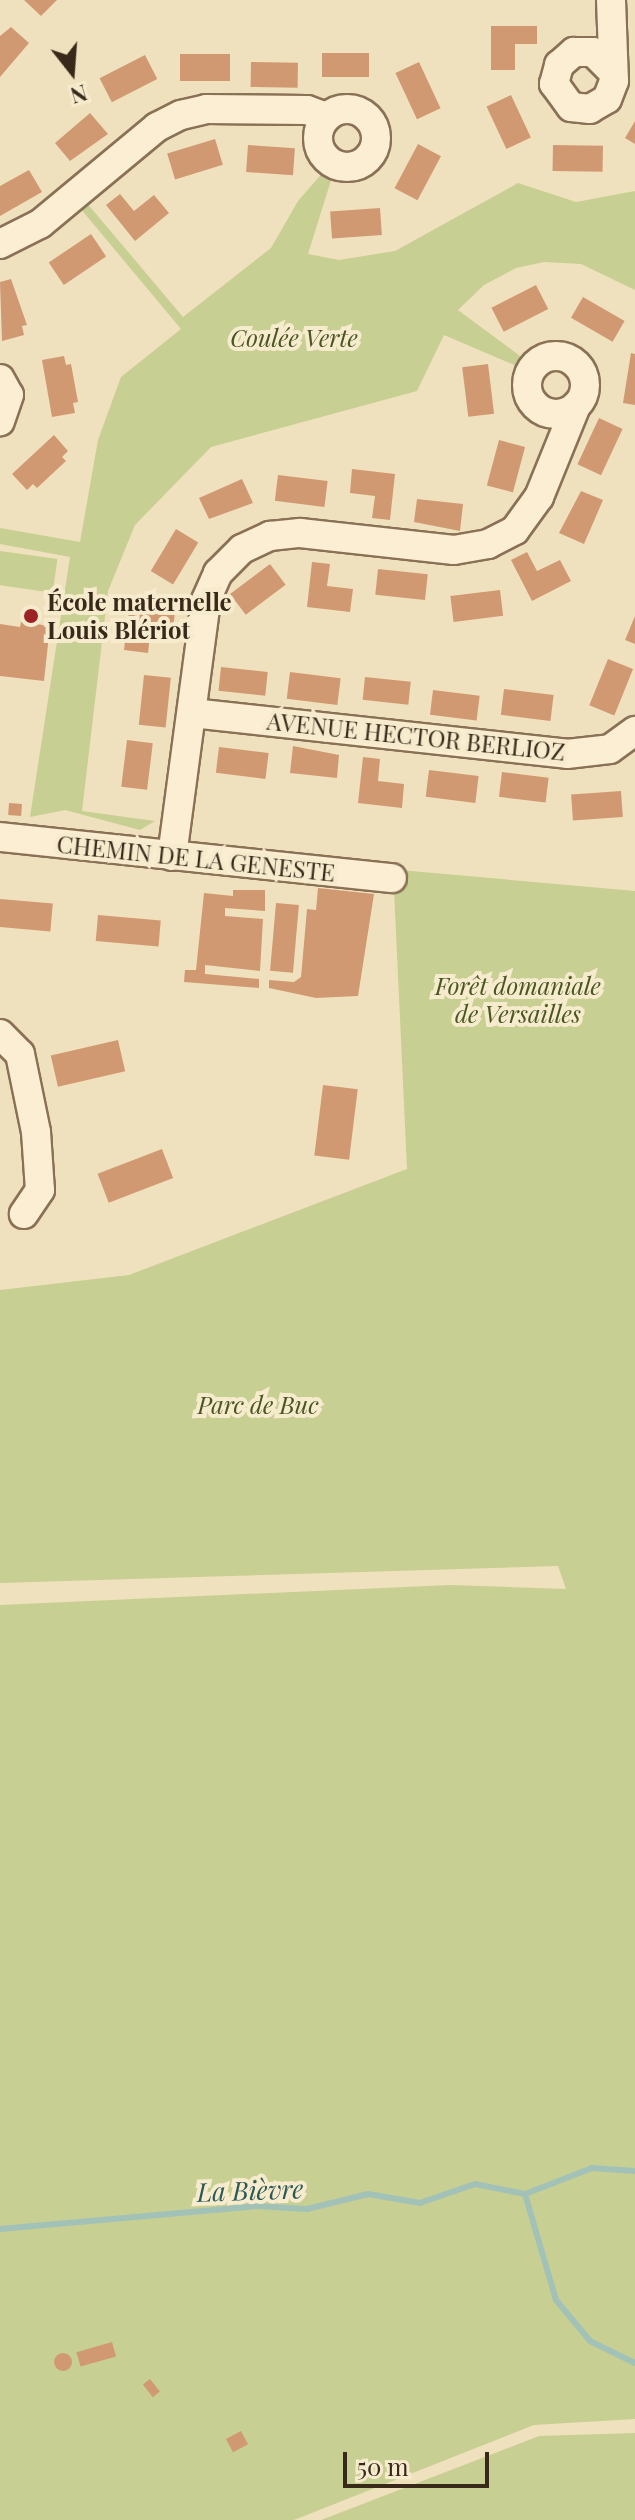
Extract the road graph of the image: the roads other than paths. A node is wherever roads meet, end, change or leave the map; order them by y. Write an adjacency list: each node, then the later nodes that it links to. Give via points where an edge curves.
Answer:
1 (611, 0): 2 (street)
2 (613, 72)
3 (326, 117): 4 (street, via 292,110 206,109 181,115 157,127 40,224)
4 (0, 244)
5 (0, 379): 8 (street, via 9,405)
6 (576, 406): 7 (street, via 553,414); 7 (street, via 585,389 582,371 559,355 541,359 528,374 527,393); 9 (street)
7 (538, 409): 9 (street)
8 (0, 421)
9 (551, 466): 10 (street, via 539,497 515,530 488,544 454,550 300,533 270,536 242,549 218,573 206,600)
10 (192, 713): 11 (street, AVENUE HECTOR BERLIOZ, via 567,754 610,749); 13 (street)
11 (635, 731)
12 (0, 837): 13 (street, CHEMIN DE LA GENESTE)
13 (172, 856): 14 (street, CHEMIN DE LA GENESTE)
14 (392, 878)
15 (0, 1034): 16 (street, via 20,1054 36,1132 40,1190)
16 (24, 1214)

